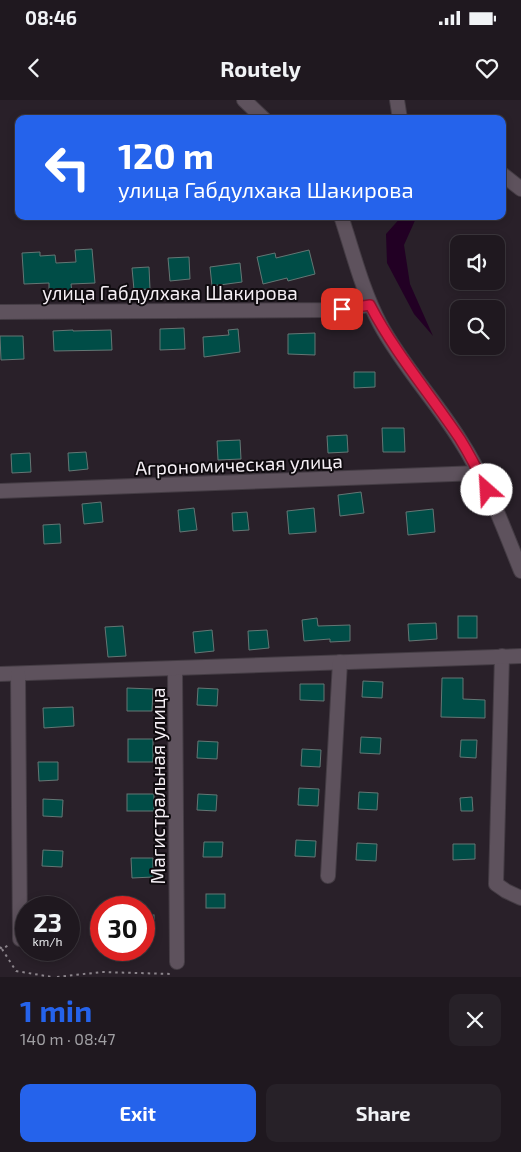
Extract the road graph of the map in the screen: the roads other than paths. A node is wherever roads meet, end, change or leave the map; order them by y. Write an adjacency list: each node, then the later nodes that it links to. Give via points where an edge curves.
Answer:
1 (244, 100): 3 (street)
2 (397, 100): 4 (street)
3 (260, 115)
4 (399, 115)
5 (506, 177): 6 (street)
6 (521, 189)
7 (342, 220): 8 (street)
8 (370, 305): 9 (street, улица Габдулхака Шакирова, via 328,310); 10 (street)
9 (0, 312)
10 (479, 473): 11 (street, Агрономическая улица); 12 (street)
11 (0, 491)
12 (521, 571)
13 (502, 656): 14 (street, Магистральная улица); 15 (street, Магистральная улица); 21 (street, via 496,884)
14 (521, 656)
15 (340, 662): 16 (street, Магистральная улица); 19 (street)
16 (175, 669): 18 (street, Магистральная улица); 22 (street, Магистральная улица)
17 (0, 674): 18 (street, Магистральная улица)
18 (18, 674): 20 (street)
19 (328, 876)
20 (20, 896)
21 (521, 898)
22 (177, 962)

